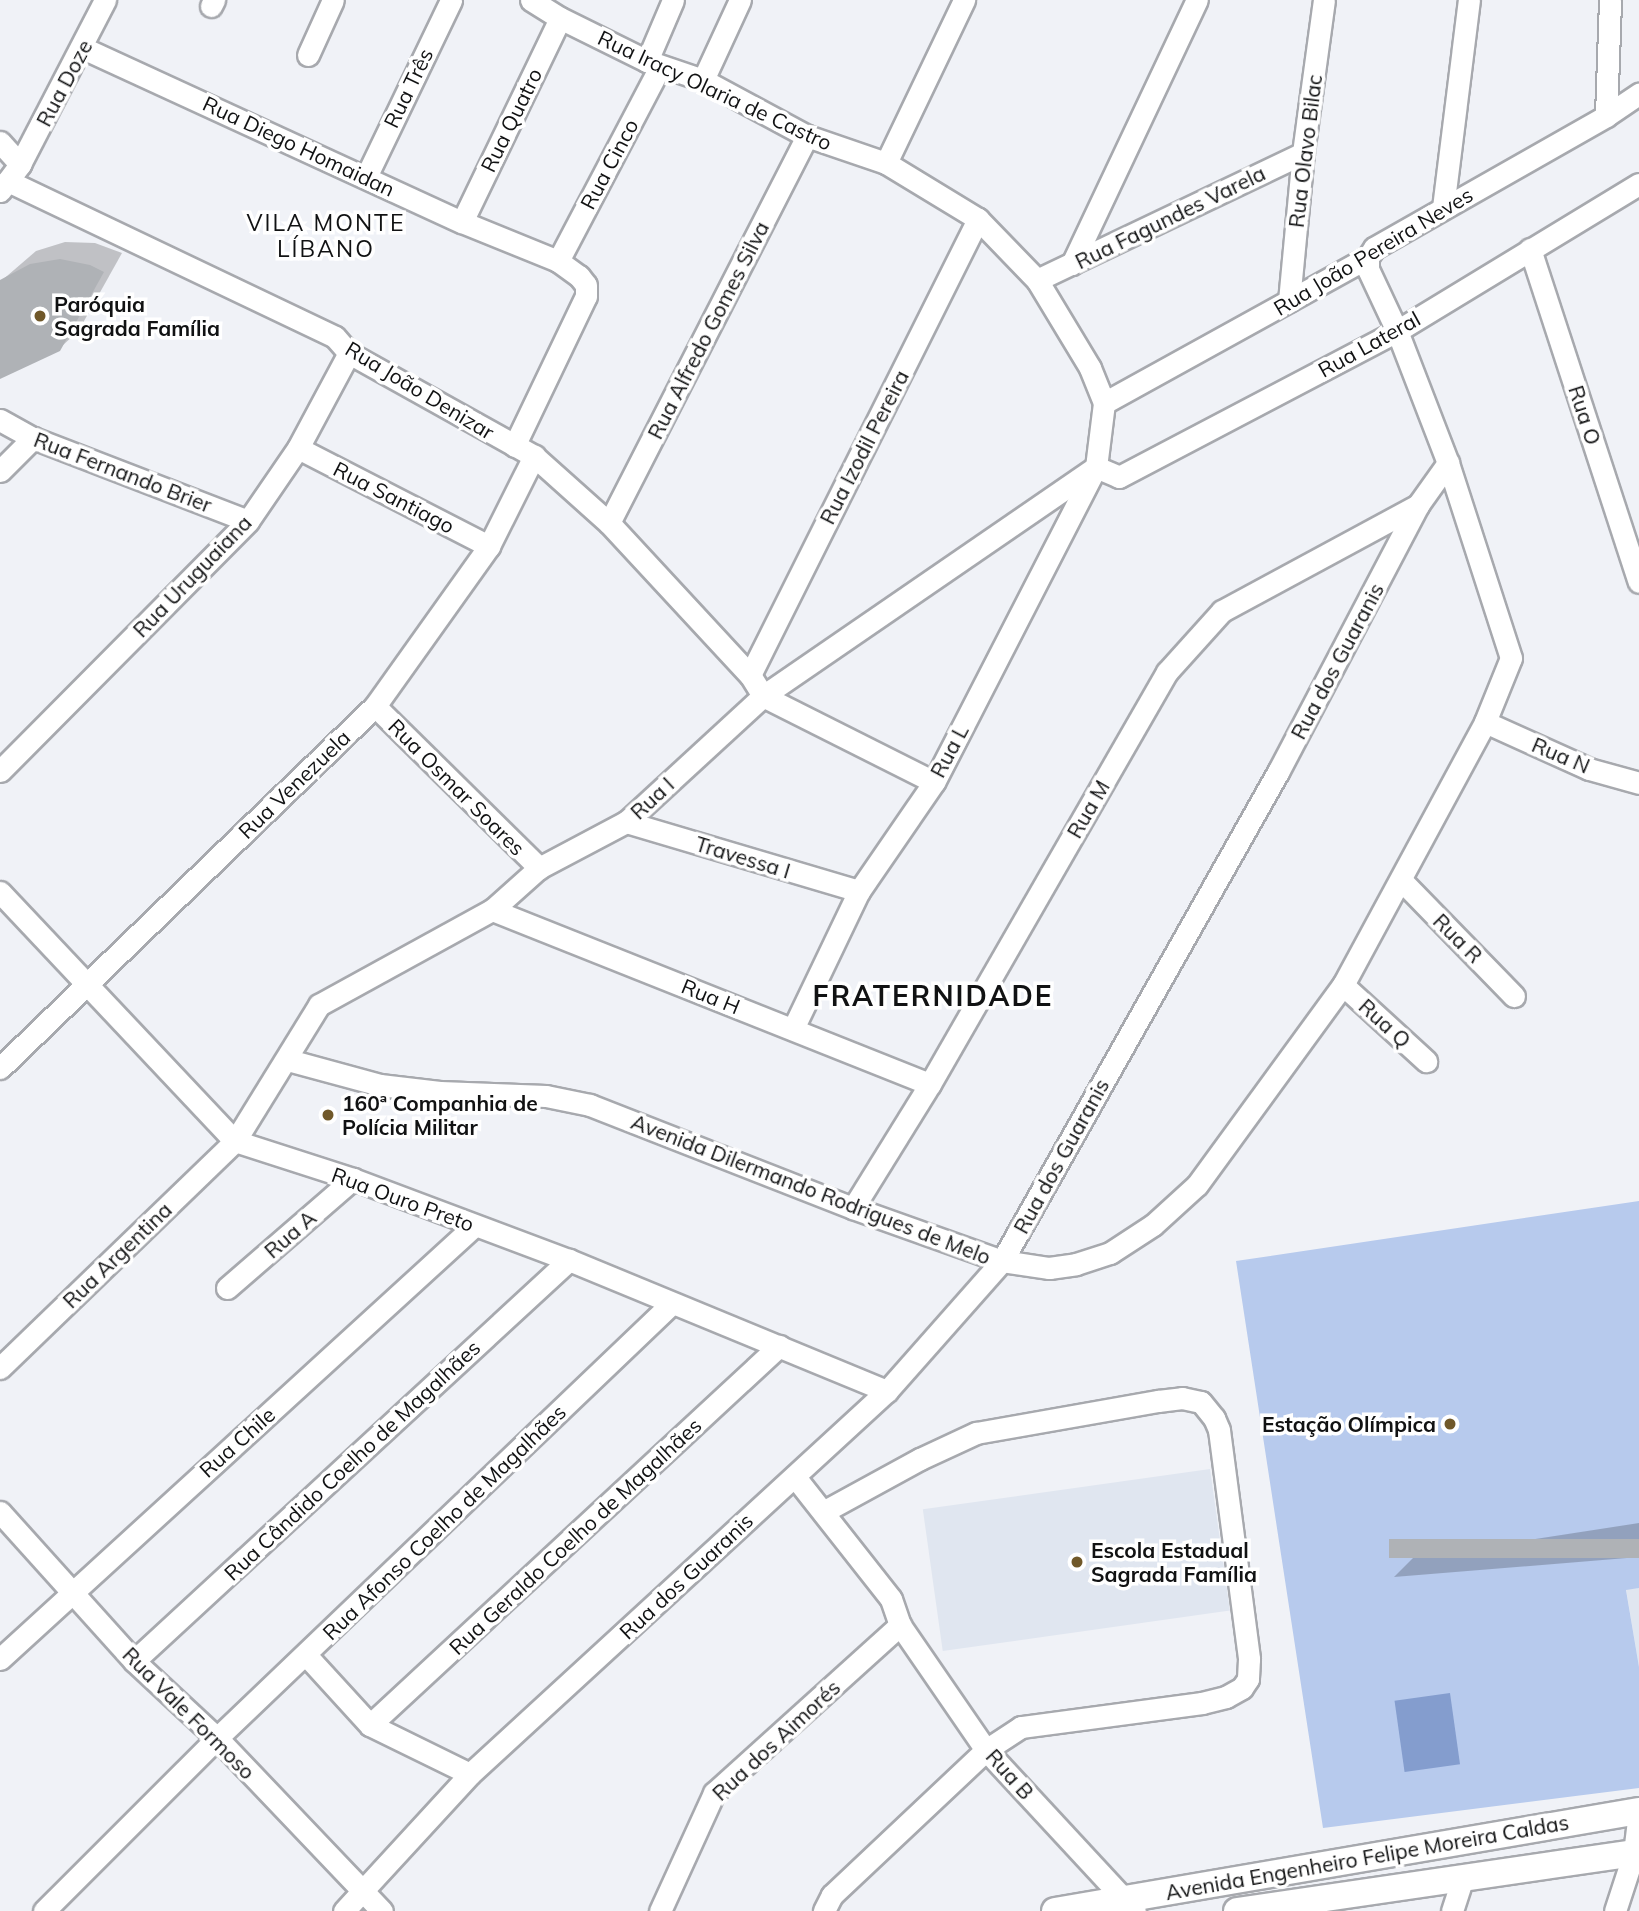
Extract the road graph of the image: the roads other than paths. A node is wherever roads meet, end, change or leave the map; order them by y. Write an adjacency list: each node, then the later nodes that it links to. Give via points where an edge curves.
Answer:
1 (105, 0): 13 (street, Rua Doze)
2 (334, 0): 14 (street)
3 (451, 0): 23 (street, Rua Três)
4 (531, 0): 12 (street, Rua Iracy Olaria de Castro)
5 (673, 0): 15 (street, Rua Cinco)
6 (740, 0): 16 (street)
7 (964, 0): 22 (street)
8 (1197, 0): 32 (street)
9 (1324, 0): 21 (street, Rua Olavo Bilac)
10 (1469, 0): 26 (street)
11 (1610, 0): 18 (street)
12 (558, 10): 15 (street, Rua Iracy Olaria de Castro); 28 (street, Rua Quatro)
13 (83, 48): 23 (street, Rua Diego Homaidan); 24 (street, Rua Doze)
14 (308, 55)
15 (653, 64): 16 (street, Rua Iracy Olaria de Castro); 31 (street, Rua Cinco)
16 (703, 80): 19 (street, Rua Iracy Olaria de Castro)
17 (1639, 94): 18 (street, Rua João Pereira Neves)
18 (1606, 116): 26 (street, Rua João Pereira Neves)
19 (807, 136): 22 (street, Rua Iracy Olaria de Castro); 48 (street, Rua Alfredo Gomes Silva)
20 (0, 142): 24 (street)
21 (1303, 153): 32 (street, Rua Fagundes Varela); 34 (street, Rua Olavo Bilac)
22 (886, 163): 27 (street, Rua Iracy Olaria de Castro)
23 (366, 177): 28 (street, Rua Diego Homaidan)
24 (9, 179): 36 (street, Rua João Denizar, via 335,337)
25 (1636, 185): 29 (street, Rua Lateral)
26 (1443, 208): 30 (street, Rua João Pereira Neves, via 1374,248)
27 (978, 219): 33 (street, Rua Iracy Olaria de Castro); 51 (street, Rua Izodil Pereira)
28 (462, 222): 31 (street, Rua Diego Homaidan)
29 (1530, 249): 35 (street, Rua Lateral); 50 (street, Rua O)
30 (1368, 257): 34 (street, Rua João Pereira Neves); 35 (street, Avenida Dilermando Rodrigues de Melo, via 1368,269)
31 (558, 261): 40 (street, Rua Diego Homaidan, via 579,276 586,285 586,296)
32 (1072, 264): 33 (street, Rua Fagundes Varela)
33 (1037, 280): 37 (street, Rua Iracy Olaria de Castro, via 1090,368)
34 (1289, 301): 37 (street, Rua João Pereira Neves)
35 (1397, 331): 43 (street, Avenida Dilermando Rodrigues de Melo); 44 (street, Rua Lateral, via 1119,477)
36 (349, 353): 40 (street, Rua João Denizar); 41 (street, Rua Uruguaiana)
37 (1104, 403): 44 (street, Rua Iracy Olaria de Castro)
38 (0, 420): 39 (street, Rua Fernando Brier)
39 (33, 438): 45 (street); 47 (street, Rua Fernando Brier)
40 (514, 446): 42 (street, Rua João Denizar)
41 (298, 447): 47 (street, Rua Uruguaiana); 49 (street, Rua Santiago)
42 (534, 456): 48 (street, Rua João Denizar); 49 (street, Rua Venezuela)
43 (1448, 463): 46 (street, Rua dos Guaranis); 54 (street, Avenida Dilermando Rodrigues de Melo, via 1511,658)
44 (1096, 467): 52 (street, Rua I); 56 (street, Rua L)
45 (0, 471)
46 (1418, 505): 71 (street, Rua M, via 1222,611 1167,672); 77 (street, Rua dos Guaranis, via 1278,772)
47 (248, 521): 55 (street, Rua Uruguaiana)
48 (609, 523): 51 (street, Rua João Denizar)
49 (489, 546): 53 (street, Rua Venezuela)
50 (1639, 582)
51 (750, 675): 52 (street, Rua João Denizar)
52 (763, 695): 56 (street); 58 (street, Rua I)
53 (375, 706): 59 (street, Rua Osmar Soares); 64 (street, Rua Venezuela)
54 (1485, 722): 57 (street, Rua N, via 1589,769); 60 (street, Avenida Dilermando Rodrigues de Melo)
55 (0, 771)
56 (934, 782): 61 (street, Rua L)
57 (1639, 783)
58 (626, 822): 59 (street, Rua I); 61 (street, Travessa I)
59 (539, 868): 63 (street, Rua I)
60 (1401, 880): 65 (street, Avenida Dilermando Rodrigues de Melo); 66 (street, Rua R)
61 (859, 891): 67 (street, Rua L)
62 (0, 892): 64 (street, Rua Ouro Preto)
63 (492, 910): 67 (street, Rua H); 68 (street, Rua I, via 319,1005)
64 (88, 984): 70 (street, Rua Venezuela); 72 (street, Rua Ouro Preto)
65 (1343, 985): 69 (street, Rua Q); 77 (street, Avenida Dilermando Rodrigues de Melo, via 1197,1185 1153,1225 1110,1253 1076,1265 1049,1268)
66 (1514, 996)
67 (793, 1029): 71 (street, Rua H)
68 (288, 1060): 72 (street, Rua I); 74 (street, Avenida Dilermando Rodrigues de Melo, via 380,1085 546,1096 590,1105)
69 (1426, 1061)
70 (0, 1068)
71 (930, 1084): 74 (street, Rua M)
72 (235, 1141): 73 (street, Rua Ouro Preto); 81 (street, Rua Argentina)
73 (353, 1179): 75 (street, Rua Ouro Preto); 78 (street, Rua A)
74 (853, 1208): 77 (street, Avenida Dilermando Rodrigues de Melo)
75 (474, 1226): 76 (street, Rua Ouro Preto); 86 (street, Rua Chile)
76 (569, 1260): 79 (street, Rua Ouro Preto); 90 (street, Rua Cândido Coelho de Magalhães)
77 (1002, 1261): 82 (street, Rua dos Guaranis)
78 (227, 1289)
79 (671, 1304): 80 (street, Rua Ouro Preto); 88 (street, Rua Afonso Coelho de Magalhães)
80 (779, 1346): 82 (street, Rua Ouro Preto); 91 (street, Rua Geraldo Coelho de Magalhães)
81 (0, 1368)
82 (887, 1391): 83 (street, Rua dos Guaranis)
83 (795, 1477): 85 (street, Rua B); 94 (street, Rua dos Guaranis)
84 (0, 1512): 86 (street, Rua Vale Formoso)
85 (823, 1512): 87 (street, Rua B, via 891,1599); 93 (street, via 976,1433 1182,1398 1200,1402 1214,1418 1249,1659 1248,1679 1242,1688 1202,1703 1021,1727)
86 (73, 1591): 89 (street, Rua Chile); 90 (street, Rua Vale Formoso)
87 (900, 1625): 93 (street, Rua B); 103 (street, Rua dos Aimorés, via 714,1793)
88 (306, 1655): 91 (street); 92 (street, Rua Afonso Coelho de Magalhães)
89 (0, 1659)
90 (134, 1661): 92 (street, Rua Vale Formoso)
91 (370, 1725): 94 (street)
92 (216, 1738): 98 (street, Rua Vale Formoso); 100 (street, Rua Afonso Coelho de Magalhães)
93 (986, 1750): 99 (street, Rua B); 104 (street, via 832,1895)
94 (470, 1774): 98 (street, Rua dos Guaranis)
95 (1639, 1811): 96 (street); 99 (street, Avenida Engenheiro Felipe Moreira Caldas)
96 (1637, 1856): 97 (street, Avenida Engenheiro Felipe Moreira Caldas); 108 (street)
97 (1463, 1878): 106 (street, Avenida Engenheiro Felipe Moreira Caldas); 107 (street)
98 (364, 1891): 101 (street, Rua dos Guaranis); 102 (street, Rua Vale Formoso)
99 (1130, 1904): 105 (street, Avenida Engenheiro Felipe Moreira Caldas)
100 (44, 1911)
101 (344, 1911)
102 (382, 1911)
103 (660, 1911)
104 (824, 1911)
105 (1055, 1911)
106 (1237, 1911)
107 (1452, 1911)
108 (1615, 1911)

